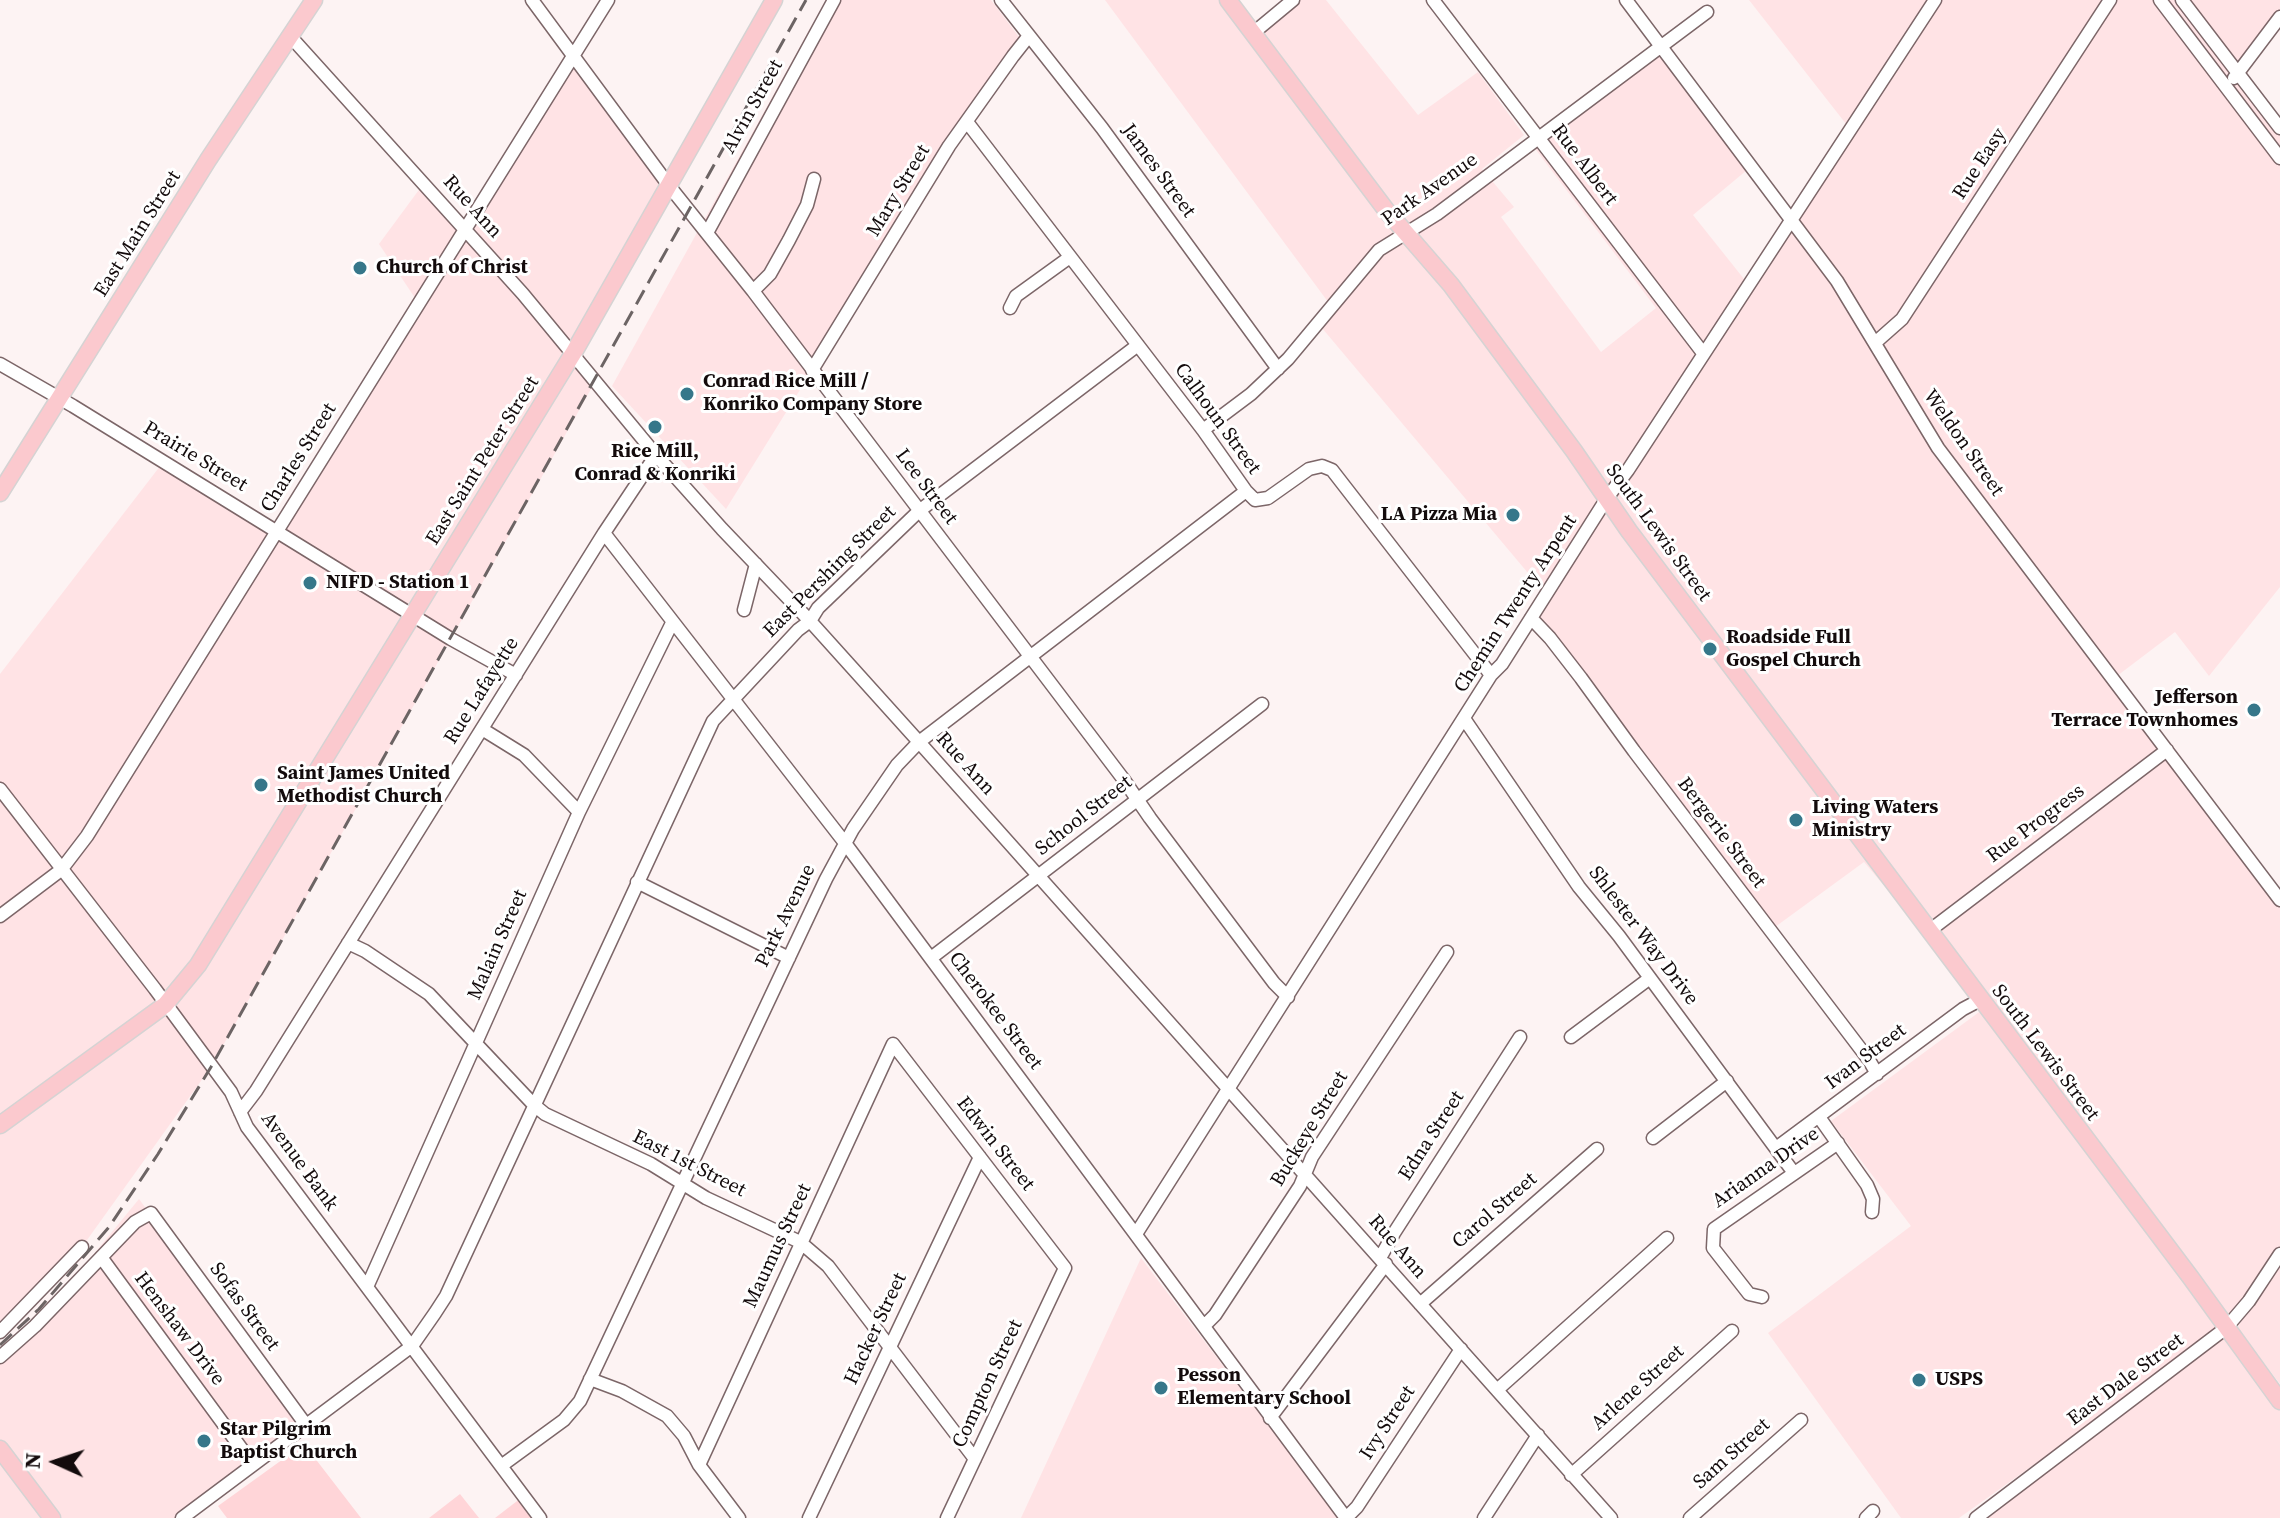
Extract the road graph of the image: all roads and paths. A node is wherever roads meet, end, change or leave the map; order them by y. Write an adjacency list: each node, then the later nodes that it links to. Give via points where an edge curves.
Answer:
1 (314, 0): 18 (main road, East Main Street)
2 (532, 0): 21 (street, Lee Street)
3 (608, 0): 21 (street, Charles Street)
4 (774, 0): 29 (main road, East Saint Peter Street)
5 (834, 0): 32 (street, Alvin Street)
6 (1001, 0): 19 (street, James Street)
7 (1228, 0): 17 (main road, South Lewis Street)
8 (1293, 0): 17 (street)
9 (1433, 0): 26 (street, Rue Albert)
10 (1626, 0): 20 (street, Weldon Street)
11 (1935, 0): 30 (street, Chemin Twenty Arpent)
12 (2110, 0): 37 (street, Rue Easy, via 1902,319)
13 (2160, 0): 23 (street)
14 (2182, 0): 22 (street)
15 (1707, 12): 20 (street, Park Avenue)
16 (2280, 17): 22 (street)
17 (1252, 34): 33 (main road, South Lewis Street)
18 (290, 36): 31 (street, Rue Ann); 44 (main road, East Main Street)
19 (1028, 37): 24 (street, Mary Street); 42 (street, James Street, via 1102,128)
20 (1660, 45): 26 (street, Park Avenue); 30 (street, Weldon Street)
21 (573, 55): 29 (street, Lee Street); 31 (street, Charles Street)
22 (2238, 74): 23 (street); 25 (street)
23 (2226, 87): 27 (street)
24 (967, 122): 34 (street, Calhoun Street); 43 (street, Mary Street)
25 (2280, 128)
26 (1537, 137): 33 (street, Park Avenue); 40 (street, Rue Albert)
27 (2280, 158)
28 (814, 179): 35 (street, via 789,240 770,274)
29 (670, 187): 32 (street, Lee Street); 39 (main road, East Saint Peter Street)
30 (1790, 218): 37 (street, Weldon Street); 40 (street, Chemin Twenty Arpent)
31 (465, 229): 39 (street, Rue Ann); 51 (street, Charles Street)
32 (707, 233): 35 (street, Lee Street)
33 (1407, 233): 42 (street, Park Avenue, via 1379,250); 49 (main road, South Lewis Street)
34 (1070, 257): 36 (street, via 1016,296); 38 (street, Calhoun Street)
35 (753, 291): 43 (street, Lee Street)
36 (1010, 308)
37 (1876, 342): 67 (street, Weldon Street, via 1938,448)
38 (1138, 345): 45 (street, Calhoun Street); 50 (street, East Pershing Street)
39 (574, 352): 46 (street, Rue Ann); 55 (main road, East Saint Peter Street)
40 (1703, 353): 49 (street, Chemin Twenty Arpent)
41 (0, 364): 44 (street, Prairie Street)
42 (1278, 369): 45 (street, Park Avenue)
43 (812, 370): 50 (street, Lee Street)
44 (59, 398): 48 (main road, East Main Street); 51 (street, Prairie Street)
45 (1203, 430): 47 (street, Calhoun Street)
46 (656, 455): 52 (street, Rue Lafayette); 53 (street, Rue Ann)
47 (1246, 491): 59 (street, Park Avenue); 61 (street, Calhoun Street, via 1255,500 1268,498 1309,469 1332,470)
48 (0, 493)
49 (1607, 498): 56 (street, Chemin Twenty Arpent); 77 (main road, South Lewis Street)
50 (919, 511): 57 (street, East Pershing Street); 59 (street, Lee Street)
51 (277, 530): 55 (street, Prairie Street); 72 (street, Charles Street)
52 (604, 533): 58 (street, Cherokee Street); 60 (street, Rue Lafayette)
53 (756, 564): 54 (street); 57 (street, Rue Ann)
54 (744, 610)
55 (412, 613): 60 (street, Prairie Street); 85 (main road, East Saint Peter Street, via 198,965)
56 (1531, 618): 61 (street, Chemin Twenty Arpent); 90 (street, Bergerie Street)
57 (810, 621): 62 (street, East Pershing Street); 66 (street, Rue Ann)
58 (672, 623): 62 (street, Cherokee Street); 70 (street, Malain Street)
59 (1030, 657): 66 (street, Park Avenue); 69 (street, Lee Street)
60 (516, 675): 65 (street, Rue Lafayette)
61 (1491, 675): 64 (street, Chemin Twenty Arpent)
62 (733, 697): 71 (street, Cherokee Street); 74 (street, East Pershing Street, via 713,721)
63 (1262, 704): 69 (street, School Street)
64 (1465, 720): 82 (street, Shlester Way Drive, via 1579,887); 83 (street, Chemin Twenty Arpent)
65 (482, 729): 70 (street, via 524,755); 78 (street, Rue Lafayette)
66 (919, 742): 71 (street, Park Avenue, via 897,765); 73 (street, Rue Ann)
67 (2167, 750): 75 (street, Weldon Street); 77 (street, Rue Progress)
68 (0, 789): 72 (street, Avenue Bank)
69 (1137, 799): 73 (street, School Street); 83 (street, Lee Street)
70 (579, 812): 88 (street, Malain Street)
71 (845, 843): 80 (street, Park Avenue); 81 (street, Cherokee Street)
72 (61, 870): 76 (street, Charles Street); 85 (street, Avenue Bank)
73 (1038, 876): 81 (street, School Street); 92 (street, Rue Ann)
74 (637, 882): 80 (street); 93 (street, East Pershing Street)
75 (2280, 900)
76 (0, 916)
77 (1929, 931): 84 (main road, South Lewis Street)
78 (348, 943): 88 (street, East 1st Street, via 429,994); 94 (street, Rue Lafayette)
79 (1447, 952): 102 (street, Buckeye Street)
80 (789, 958): 104 (street, Park Avenue)
81 (931, 958): 106 (street, Cherokee Street)
82 (1650, 978): 87 (street); 91 (street, Shlester Way Drive)
83 (1288, 997): 92 (street, Chemin Twenty Arpent)
84 (1980, 1000): 90 (street, Ivan Street); 118 (main road, South Lewis Street)
85 (165, 1005): 94 (street, Avenue Bank, via 231,1092); 96 (main road, East Saint Peter Street)
86 (1520, 1037): 112 (street, Edna Street, via 1394,1233)
87 (1571, 1037)
88 (477, 1043): 93 (street, East 1st Street); 114 (street, Malain Street)
89 (893, 1044): 101 (street, Edwin Street); 108 (street, Maumus Street)
90 (1877, 1074): 95 (street, Ivan Street)
91 (1727, 1081): 97 (street); 99 (street, Shlester Way Drive)
92 (1229, 1089): 102 (street, Rue Ann); 106 (street, Chemin Twenty Arpent)
93 (534, 1105): 104 (street, East 1st Street); 121 (street, East Pershing Street, via 446,1296)
94 (240, 1112): 114 (street, Avenue Bank)
95 (1819, 1117): 98 (street); 99 (street, Ivan Street)
96 (0, 1125)
97 (1653, 1138)
98 (1838, 1143): 103 (street, Arianna Drive); 105 (street, via 1867,1185)
99 (1776, 1148): 103 (street, Shlester Way Drive)
100 (1597, 1149): 116 (street, Carol Street)
101 (980, 1157): 113 (street, Edwin Street); 122 (street, Hacker Street)
102 (1305, 1173): 112 (street, Rue Ann); 117 (street, Buckeye Street)
103 (1794, 1173): 115 (street, Arianna Drive, via 1714,1229 1713,1248 1749,1294)
104 (682, 1183): 108 (street, East 1st Street); 125 (street, Park Avenue)
105 (1872, 1212)
106 (1136, 1234): 117 (street, Cherokee Street)
107 (1667, 1238): 126 (street)
108 (800, 1242): 122 (street, East 1st Street, via 828,1266); 135 (street, Maumus Street)
109 (82, 1247): 120 (street)
110 (2280, 1254): 118 (street, East Dale Street)
111 (101, 1257): 124 (street); 130 (street, Sofas Street, via 151,1213); 134 (street, Henshaw Drive)
112 (1383, 1261): 116 (street, Rue Ann); 128 (street, Edna Street)
113 (1065, 1268): 133 (street, Compton Street)
114 (367, 1287): 121 (street, Avenue Bank)
115 (1762, 1297)
116 (1420, 1304): 123 (street, Rue Ann)
117 (1205, 1325): 128 (street, Cherokee Street)
118 (2226, 1328): 127 (main road, South Lewis Street); 148 (street, East Dale Street)
119 (1732, 1331): 137 (street, Arlene Street)
120 (0, 1332)
121 (412, 1346): 130 (street, East Pershing Street); 136 (street, Avenue Bank)
122 (890, 1347): 133 (street, East 1st Street); 142 (street, Hacker Street)
123 (1461, 1349): 126 (street, Rue Ann); 144 (street, Ivy Street)
124 (0, 1357)
125 (590, 1379): 135 (street, via 667,1416); 136 (street, Park Avenue, via 564,1420)
126 (1497, 1390): 131 (street, Rue Ann)
127 (2280, 1401)
128 (1270, 1418): 144 (street, Cherokee Street)
129 (1801, 1420): 147 (street, Sam Street)
130 (306, 1425): 134 (street, East Pershing Street)
131 (1538, 1435): 137 (street, Rue Ann); 145 (street)
132 (0, 1449): 138 (main road)
133 (975, 1459): 143 (street, Compton Street)
134 (252, 1463): 139 (street, East Pershing Street)
135 (699, 1465): 141 (street)
136 (501, 1466): 140 (street, Avenue Bank)
137 (1571, 1475): 146 (street, Rue Ann)
138 (52, 1518)
139 (182, 1518)
140 (540, 1518)
141 (739, 1518)
142 (809, 1518)
143 (947, 1518)
144 (1346, 1518)
145 (1484, 1518)
146 (1611, 1518)
147 (1690, 1518)
148 (1976, 1518)

